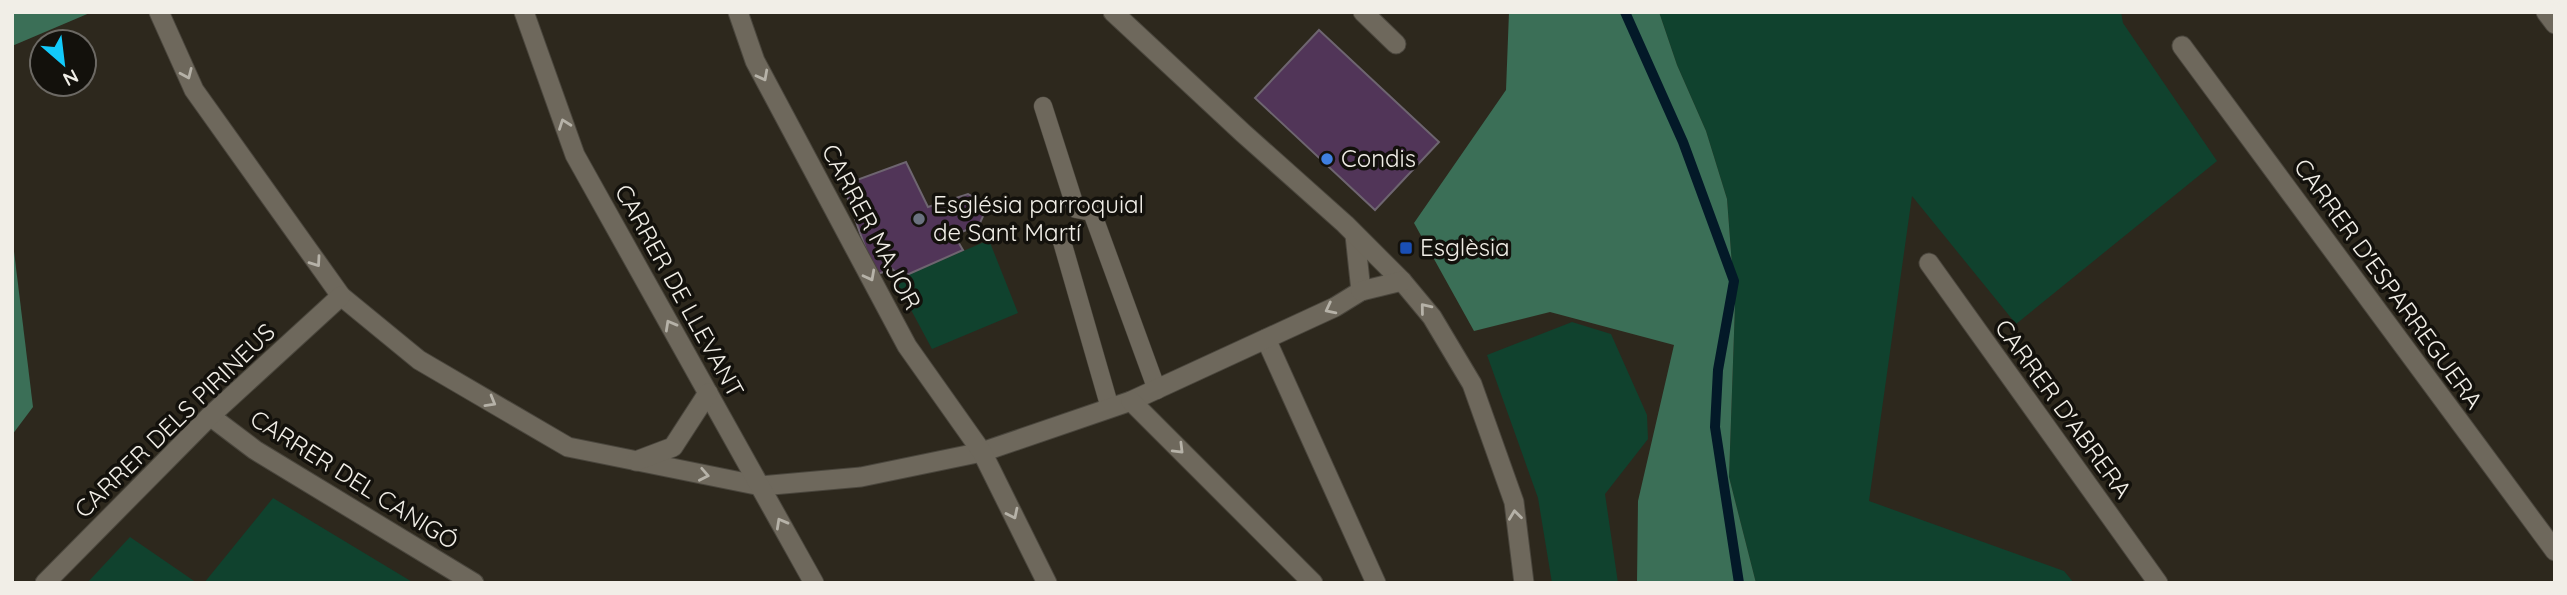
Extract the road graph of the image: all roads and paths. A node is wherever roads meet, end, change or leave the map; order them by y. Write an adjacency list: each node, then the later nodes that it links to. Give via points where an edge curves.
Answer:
1 (159, 12): 16 (street, one-way to 16, via 194,90)
2 (524, 12): 19 (street, CARRER DE LLEVANT, one-way to 2, via 575,155)
3 (738, 12): 23 (street, CARRER MAJOR, one-way to 23, via 755,61 907,346)
4 (1113, 12): 11 (street)
5 (1363, 12): 8 (street)
6 (2546, 12): 7 (street)
7 (2555, 24)
8 (1396, 44)
9 (2182, 46): 26 (street, CARRER D'ESPARREGUERA)
10 (1043, 106): 18 (lane, via 1076,209 1092,212)
11 (1355, 234): 14 (street); 15 (street)
12 (1060, 238): 21 (lane)
13 (1929, 263): 34 (street, CARRER D'ABRERA)
14 (1402, 281): 15 (street); 33 (street, one-way to 14, via 1514,502 1472,384 1432,317)
15 (1361, 291): 17 (street, one-way to 17)
16 (341, 296): 22 (street, CARRER DELS PIRINEUS); 24 (street, one-way to 24, via 419,360 568,447)
17 (1266, 339): 18 (street); 32 (street)
18 (1157, 390): 20 (street)
19 (708, 393): 24 (street, via 673,446); 25 (street, CARRER DE LLEVANT)
20 (1131, 401): 21 (street); 31 (street, one-way to 31)
21 (1110, 408): 23 (street)
22 (210, 416): 27 (street, CARRER DELS PIRINEUS); 28 (street, CARRER DEL CANIGÓ, via 255,450)
23 (982, 452): 25 (street, via 861,477); 30 (street, CARRER MAJOR, one-way to 30)
24 (635, 461): 25 (street, one-way to 25)
25 (761, 486): 29 (street, CARRER DE LLEVANT, one-way to 25)
26 (2555, 551)
27 (45, 583)
28 (474, 583)
29 (814, 583)
30 (1047, 583)
31 (1314, 583)
32 (1376, 583)
33 (1524, 583)
34 (2158, 583)

